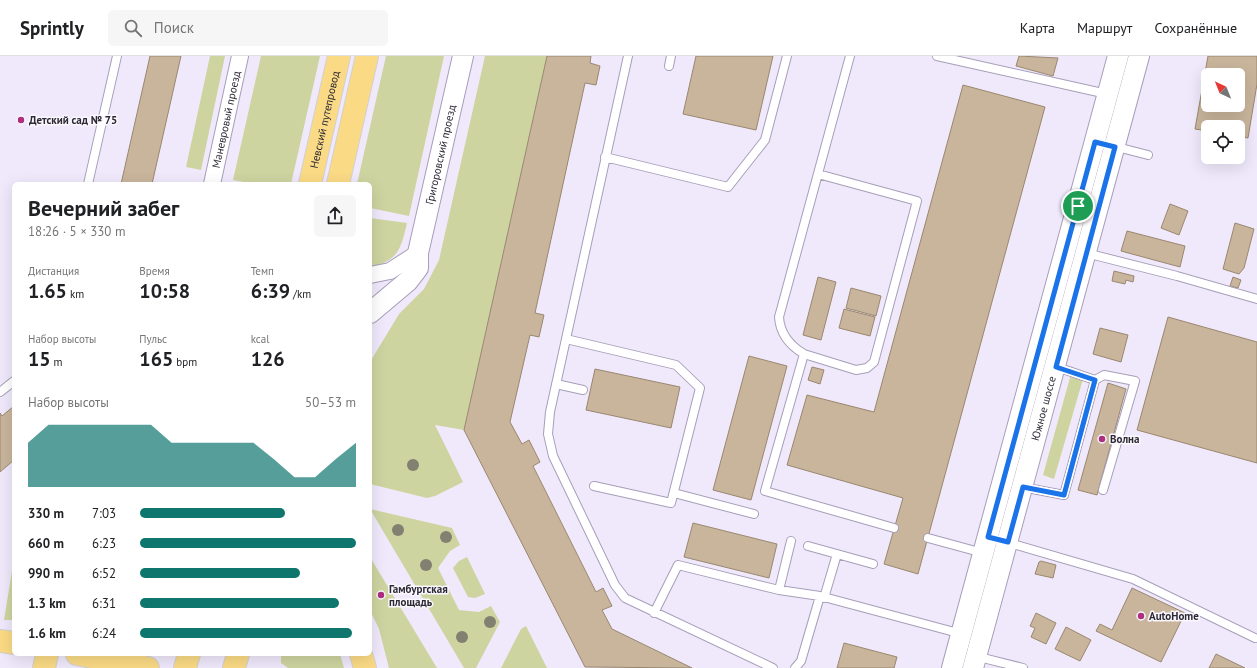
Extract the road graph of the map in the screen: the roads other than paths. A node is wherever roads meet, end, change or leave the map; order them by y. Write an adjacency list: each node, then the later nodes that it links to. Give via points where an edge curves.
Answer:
1 (117, 56): 20 (lane)
2 (240, 56): 21 (street, Маневровый проезд)
3 (339, 56): 22 (main road, Невский путепровод)
4 (367, 56): 23 (main road)
5 (463, 56): 25 (street, Григоровский проезд)
6 (628, 56): 18 (lane)
7 (671, 56): 13 (lane)
8 (787, 56): 18 (lane, via 765,140 728,187)
9 (850, 56): 19 (lane)
10 (937, 56): 14 (lane)
11 (1118, 56): 14 (street, Южное шоссе)
12 (1139, 56): 14 (street, Южное шоссе)
13 (669, 66)
14 (1118, 97): 15 (street, Южное шоссе); 16 (street, Южное шоссе)
15 (1095, 142): 16 (lane); 24 (street, Южное шоссе)
16 (1115, 147): 17 (lane); 24 (street, Южное шоссе)
17 (1148, 155)
18 (605, 157): 29 (lane)
19 (818, 174): 30 (lane, via 779,317 784,337); 30 (lane, via 917,200 874,362 867,368 856,370)
20 (88, 182)
21 (212, 182)
22 (310, 182)
23 (338, 182)
24 (1077, 250): 27 (lane); 31 (street, Южное шоссе); 32 (street, Южное шоссе)
25 (418, 253): 26 (street, via 390,271); 28 (street, Григоровский проезд, via 418,268 408,281)
26 (372, 274)
27 (1257, 299)
28 (372, 311)
29 (566, 339): 35 (lane); 41 (lane, via 676,366 700,388)
30 (804, 354): 43 (lane, via 766,491)
31 (1036, 361): 32 (lane); 38 (street, Южное шоссе)
32 (1056, 367): 33 (lane); 38 (street, Южное шоссе)
33 (1095, 380): 38 (lane, via 1064,495); 40 (lane, via 1104,375 1135,381)
34 (12, 383): 37 (lane)
35 (556, 384): 36 (lane); 52 (lane, via 548,423 553,456 619,592 625,598)
36 (583, 390)
37 (0, 392)
38 (1013, 485): 47 (street, Южное шоссе)
39 (594, 486): 41 (lane, via 671,503)
40 (1103, 490)
41 (674, 493): 42 (lane)
42 (754, 514)
43 (894, 528)
44 (928, 538): 47 (lane)
45 (791, 541): 50 (lane)
46 (808, 546): 48 (lane)
47 (995, 550): 53 (lane, via 1133,579); 56 (street, Южное шоссе)
48 (837, 554): 49 (lane); 51 (lane)
49 (873, 564)
50 (779, 590): 51 (lane); 52 (lane, via 678,565)
51 (822, 597): 56 (lane); 68 (lane, via 801,661)
52 (654, 613): 67 (lane)
53 (1255, 638)
54 (0, 641): 55 (main road)
55 (12, 643)
56 (968, 649): 69 (lane)
57 (47, 656): 62 (main road)
58 (87, 656): 63 (main road)
59 (188, 656): 64 (main road)
60 (237, 656): 65 (main road)
61 (362, 656): 66 (main road)
62 (44, 668)
63 (148, 668)
64 (185, 668)
65 (234, 668)
66 (365, 668)
67 (773, 668)
68 (794, 668)
69 (1023, 668)

